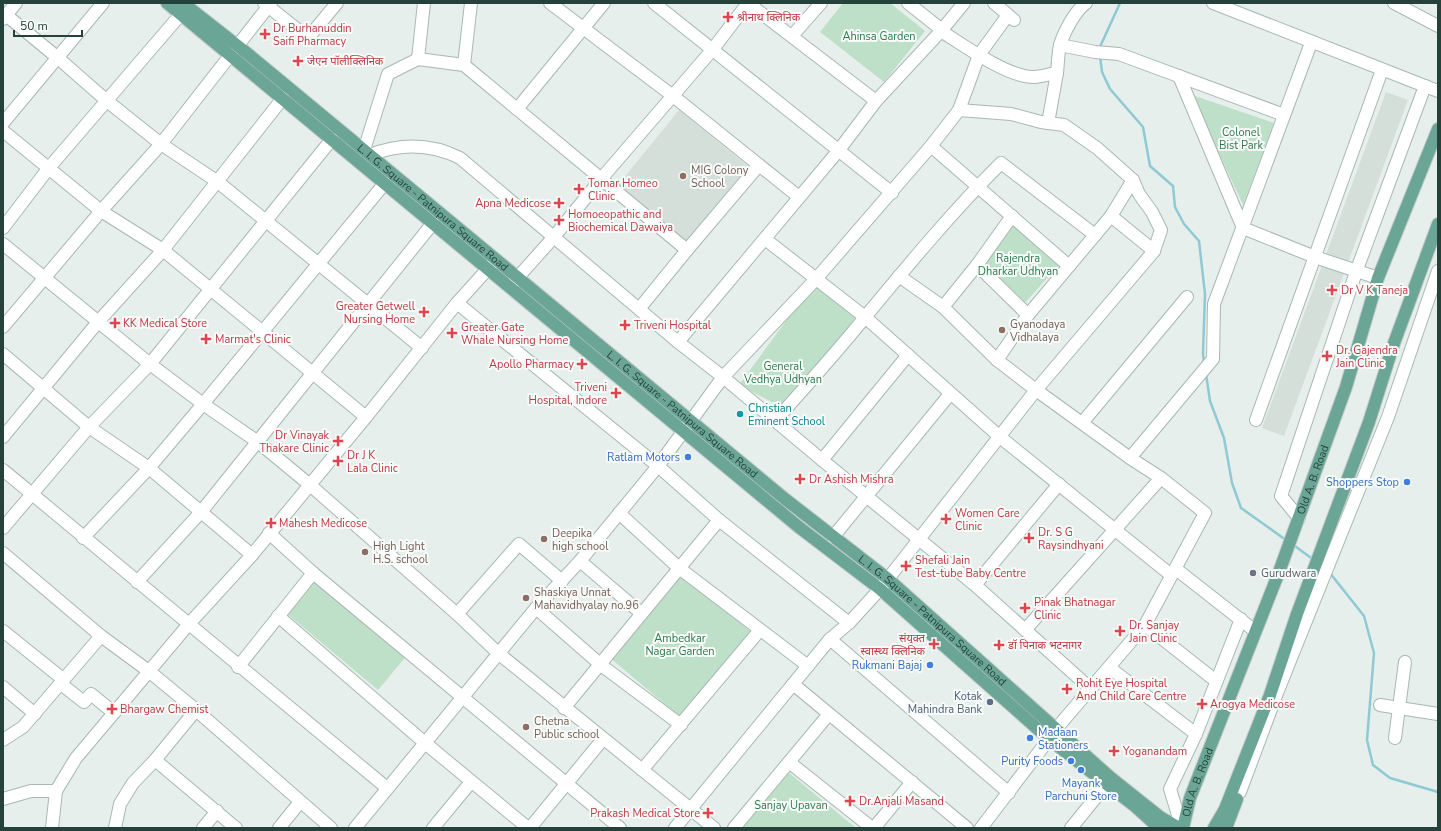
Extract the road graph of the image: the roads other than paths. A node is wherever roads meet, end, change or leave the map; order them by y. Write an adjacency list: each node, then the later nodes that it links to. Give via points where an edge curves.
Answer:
1 (16, 3): 21 (street)
2 (102, 3): 31 (street)
3 (167, 3): 20 (main road, L. I. G. Square - Patnipura Square Road)
4 (337, 3): 18 (street, via 308,38)
5 (424, 3): 32 (street)
6 (471, 3): 33 (street)
7 (550, 3): 23 (street)
8 (604, 3): 23 (street)
9 (654, 3): 19 (street)
10 (748, 3): 25 (street); 28 (street)
11 (821, 3): 25 (street)
12 (908, 3): 24 (street)
13 (964, 3): 24 (street)
14 (994, 3): 30 (street, via 1011,17)
15 (1086, 3): 27 (street, via 1080,7)
16 (1213, 3): 26 (street)
17 (1394, 3): 22 (street)
18 (268, 4): 29 (street)
19 (668, 7): 28 (street)
20 (182, 9): 29 (main road, L. I. G. Square - Patnipura Square Road); 41 (street)
21 (5, 17): 31 (street)
22 (1438, 26)
23 (584, 28): 39 (street); 43 (street)
24 (941, 30): 30 (street); 42 (street)
25 (792, 36): 42 (street)
26 (1311, 43): 34 (street); 45 (street)
27 (1060, 45): 35 (street); 36 (street, via 1119,54)
28 (713, 49): 39 (street); 53 (street)
29 (235, 51): 40 (main road, L. I. G. Square - Patnipura Square Road); 51 (street); 54 (main road, L. I. G. Square - Patnipura Square Road)
30 (979, 55): 35 (street, via 1032,77); 44 (street)
31 (58, 58): 41 (street); 46 (street)
32 (418, 59): 33 (street); 54 (street, via 388,74)
33 (464, 65): 43 (street)
34 (1382, 70): 37 (street); 79 (street)
35 (1057, 73): 47 (street)
36 (1179, 76): 45 (street); 71 (street)
37 (1425, 86): 38 (street); 86 (street)
38 (1438, 91)
39 (673, 96): 55 (street); 57 (street)
40 (283, 98): 50 (main road, L. I. G. Square - Patnipura Square Road); 59 (street)
41 (107, 101): 51 (street); 56 (street)
42 (876, 101): 53 (street)
43 (517, 109): 57 (street)
44 (959, 110): 47 (street, via 1011,114); 52 (street)
45 (1284, 115): 71 (street)
46 (3, 123)
47 (1048, 123): 58 (street, via 1064,125 1097,148)
48 (1438, 129): 90 (main road, Old A. B. Road)
49 (3, 131): 56 (street)
50 (332, 139): 60 (main road, L. I. G. Square - Patnipura Square Road); 67 (street)
51 (161, 144): 59 (street); 64 (street)
52 (931, 146): 61 (street); 62 (street)
53 (839, 150): 62 (street); 63 (street)
54 (367, 153): 73 (street, via 390,148 421,146 448,152 460,158); 80 (main road, L. I. G. Square - Patnipura Square Road)
55 (759, 165): 63 (street); 77 (street)
56 (48, 169): 64 (street); 70 (street)
57 (601, 179): 73 (street); 77 (street)
58 (1134, 180): 66 (street); 78 (street, via 1139,194 1161,230)
59 (218, 182): 67 (street); 76 (street)
60 (384, 183): 68 (main road, L. I. G. Square - Patnipura Square Road); 81 (street)
61 (976, 187): 65 (street); 72 (street, via 1001,163); 87 (street)
62 (892, 193): 91 (street)
63 (799, 197): 74 (street)
64 (100, 211): 76 (street); 88 (street)
65 (1012, 216): 82 (street); 83 (street)
66 (1111, 216): 72 (street); 78 (street)
67 (267, 222): 81 (street); 93 (street)
68 (433, 223): 84 (main road, L. I. G. Square - Patnipura Square Road); 96 (street)
69 (1438, 224): 155 (main road, via 1328,534)
70 (3, 228)
71 (1243, 228): 79 (street); 126 (street, via 1214,304 1213,359)
72 (1096, 235): 83 (street)
73 (553, 238): 89 (street); 98 (street)
74 (765, 239): 91 (street); 104 (street)
75 (3, 244): 88 (street)
76 (163, 250): 93 (street); 101 (street)
77 (687, 250): 98 (street)
78 (1154, 251): 113 (street)
79 (1316, 257): 86 (street); 118 (street)
80 (496, 259): 84 (street); 89 (main road, L. I. G. Square - Patnipura Square Road)
81 (319, 264): 96 (street); 103 (street)
82 (977, 265): 97 (street); 99 (street)
83 (1069, 266): 99 (street)
84 (488, 269): 92 (main road, L. I. G. Square - Patnipura Square Road); 95 (street)
85 (1438, 271): 155 (street, via 1388,417 1340,536)
86 (1356, 272): 90 (street); 138 (street, via 1281,496)
87 (899, 276): 97 (street); 100 (street)
88 (43, 278): 101 (street); 102 (street)
89 (518, 278): 92 (street); 119 (main road, L. I. G. Square - Patnipura Square Road)
90 (1378, 278): 138 (main road, Old A. B. Road, via 1346,387)
91 (816, 279): 100 (street); 111 (street)
92 (510, 287): 122 (main road, L. I. G. Square - Patnipura Square Road)
93 (210, 289): 103 (street); 109 (street)
94 (1187, 297): 120 (street)
95 (457, 303): 105 (street); 128 (street)
96 (369, 305): 105 (street); 110 (street)
97 (943, 307): 108 (street)
98 (639, 310): 104 (street)
99 (1028, 315): 108 (street)
100 (865, 317): 107 (street); 117 (street)
101 (98, 322): 109 (street); 112 (street)
102 (3, 327)
103 (262, 332): 110 (street); 115 (street)
104 (678, 342): 111 (street)
105 (422, 348): 116 (street)
106 (3, 354): 112 (street)
107 (908, 355): 114 (street); 127 (street)
108 (997, 360): 113 (street)
109 (150, 364): 115 (street); 121 (street)
110 (312, 374): 116 (street); 125 (street)
111 (723, 377): 117 (street); 119 (street)
112 (44, 388): 121 (street); 123 (street)
113 (1036, 390): 120 (street); 124 (street)
114 (950, 394): 124 (street); 135 (street)
115 (203, 404): 125 (street); 129 (street)
116 (366, 417): 133 (street)
117 (776, 420): 127 (street)
118 (1256, 420)
119 (692, 421): 122 (street); 143 (main road, L. I. G. Square - Patnipura Square Road)
120 (1082, 423): 126 (street)
121 (90, 427): 129 (street); 134 (street)
122 (684, 431): 128 (street); 157 (main road, L. I. G. Square - Patnipura Square Road, via 800,528)
123 (3, 437)
124 (1000, 437): 132 (street); 145 (street)
125 (258, 442): 133 (street); 136 (street)
126 (1130, 458): 131 (street)
127 (822, 460): 135 (street)
128 (658, 466): 137 (street); 139 (street)
129 (149, 468): 136 (street); 144 (street)
130 (3, 470): 134 (street)
131 (1161, 478): 141 (street); 150 (street, via 1205,513)
132 (1059, 484): 141 (street); 156 (street)
133 (310, 485): 142 (street); 160 (street)
134 (32, 495): 140 (street); 144 (street)
135 (866, 496): 143 (street); 145 (street)
136 (200, 512): 147 (street); 154 (street)
137 (619, 513): 148 (street); 149 (street)
138 (1299, 518): 169 (main road, Old A. B. Road)
139 (719, 520): 149 (street); 163 (street)
140 (3, 528)
141 (1116, 529): 150 (street); 167 (street)
142 (269, 533): 147 (street); 151 (street)
143 (833, 537): 152 (main road, L. I. G. Square - Patnipura Square Road)
144 (83, 538): 154 (street)
145 (919, 539): 152 (street); 156 (street)
146 (3, 553): 170 (street)
147 (252, 555): 164 (street)
148 (580, 561): 153 (street); 159 (street)
149 (679, 568): 159 (street); 166 (street)
150 (1174, 572): 162 (street); 165 (street)
151 (313, 573): 161 (street); 184 (street)
152 (888, 579): 157 (street); 194 (main road, L. I. G. Square - Patnipura Square Road)
153 (562, 581): 158 (street); 160 (street, via 519,544)
154 (137, 582): 164 (street)
155 (1314, 584): 209 (main road, via 1270,695)
156 (975, 585): 167 (street)
157 (880, 589): 163 (street); 194 (main road, L. I. G. Square - Patnipura Square Road)
158 (536, 608): 172 (street); 174 (street)
159 (641, 613): 174 (street)
160 (457, 614): 172 (street)
161 (278, 616): 176 (street); 199 (street)
162 (1241, 619): 169 (street); 179 (street)
163 (849, 623): 171 (street)
164 (188, 625): 176 (street); 178 (street)
165 (1146, 625): 177 (street); 179 (street)
166 (760, 630): 175 (street); 193 (street)
167 (1025, 630): 183 (street)
168 (3, 631): 180 (street)
169 (1255, 631): 235 (main road, Old A. B. Road, via 1190,798)
170 (101, 636): 178 (street); 180 (street)
171 (830, 639): 175 (street); 210 (street)
172 (498, 653): 184 (street); 187 (street)
173 (1405, 662): 186 (street)
174 (601, 665): 187 (street); 193 (street)
175 (808, 666): 181 (street)
176 (238, 667): 207 (street)
177 (1110, 668): 183 (street); 195 (street)
178 (150, 672): 188 (street); 189 (street)
179 (1216, 681): 195 (street)
180 (63, 682): 189 (street, via 84,702 91,694); 190 (street)
181 (793, 684): 191 (street); 213 (street)
182 (3, 687): 190 (street)
183 (1091, 689): 194 (street)
184 (462, 697): 199 (street); 205 (street)
185 (1380, 705): 186 (street)
186 (1400, 707): 192 (street); 196 (street)
187 (564, 708): 197 (street)
188 (196, 710): 200 (street); 212 (street)
189 (114, 713): 208 (street, via 76,758)
190 (35, 714): 198 (street, via 23,727)
191 (829, 714): 201 (street); 204 (street)
192 (1438, 714)
193 (682, 725): 202 (street)
194 (1053, 734): 206 (main road, L. I. G. Square - Patnipura Square Road); 210 (street); 234 (main road, L. I. G. Square - Patnipura Square Road, via 1070,740 1111,778 1160,817)
195 (1196, 734): 235 (street, via 1170,789)
196 (1395, 738)
197 (603, 739): 202 (street); 205 (street)
198 (3, 740)
199 (425, 743): 203 (street); 207 (street)
200 (155, 760): 214 (street); 219 (street, via 133,783 120,804)
201 (789, 762): 216 (street); 229 (street)
202 (642, 770): 213 (street)
203 (471, 782): 217 (street); 225 (street)
204 (912, 782): 216 (street); 230 (street)
205 (566, 783): 225 (street); 226 (street)
206 (1106, 785): 215 (main road, L. I. G. Square - Patnipura Square Road); 232 (street)
207 (386, 788): 224 (street)
208 (56, 791): 211 (street, via 31,791); 218 (street)
209 (1237, 791): 236 (main road); 237 (main road)
210 (1009, 793): 231 (street)
211 (3, 798)
212 (300, 802): 222 (street); 223 (street)
213 (691, 809): 227 (street); 228 (street)
214 (217, 811): 220 (street); 221 (street)
215 (1150, 823): 233 (main road, L. I. G. Square - Patnipura Square Road)
216 (879, 826)
217 (436, 827)
218 (52, 828)
219 (115, 828)
220 (203, 828)
221 (236, 828)
222 (279, 828)
223 (331, 828)
224 (355, 828)
225 (529, 828)
226 (620, 828)
227 (675, 828)
228 (714, 828)
229 (734, 828)
230 (968, 828)
231 (981, 828)
232 (1071, 828)
233 (1159, 828)
234 (1179, 828)
235 (1183, 828)
236 (1214, 828)
237 (1226, 828)

